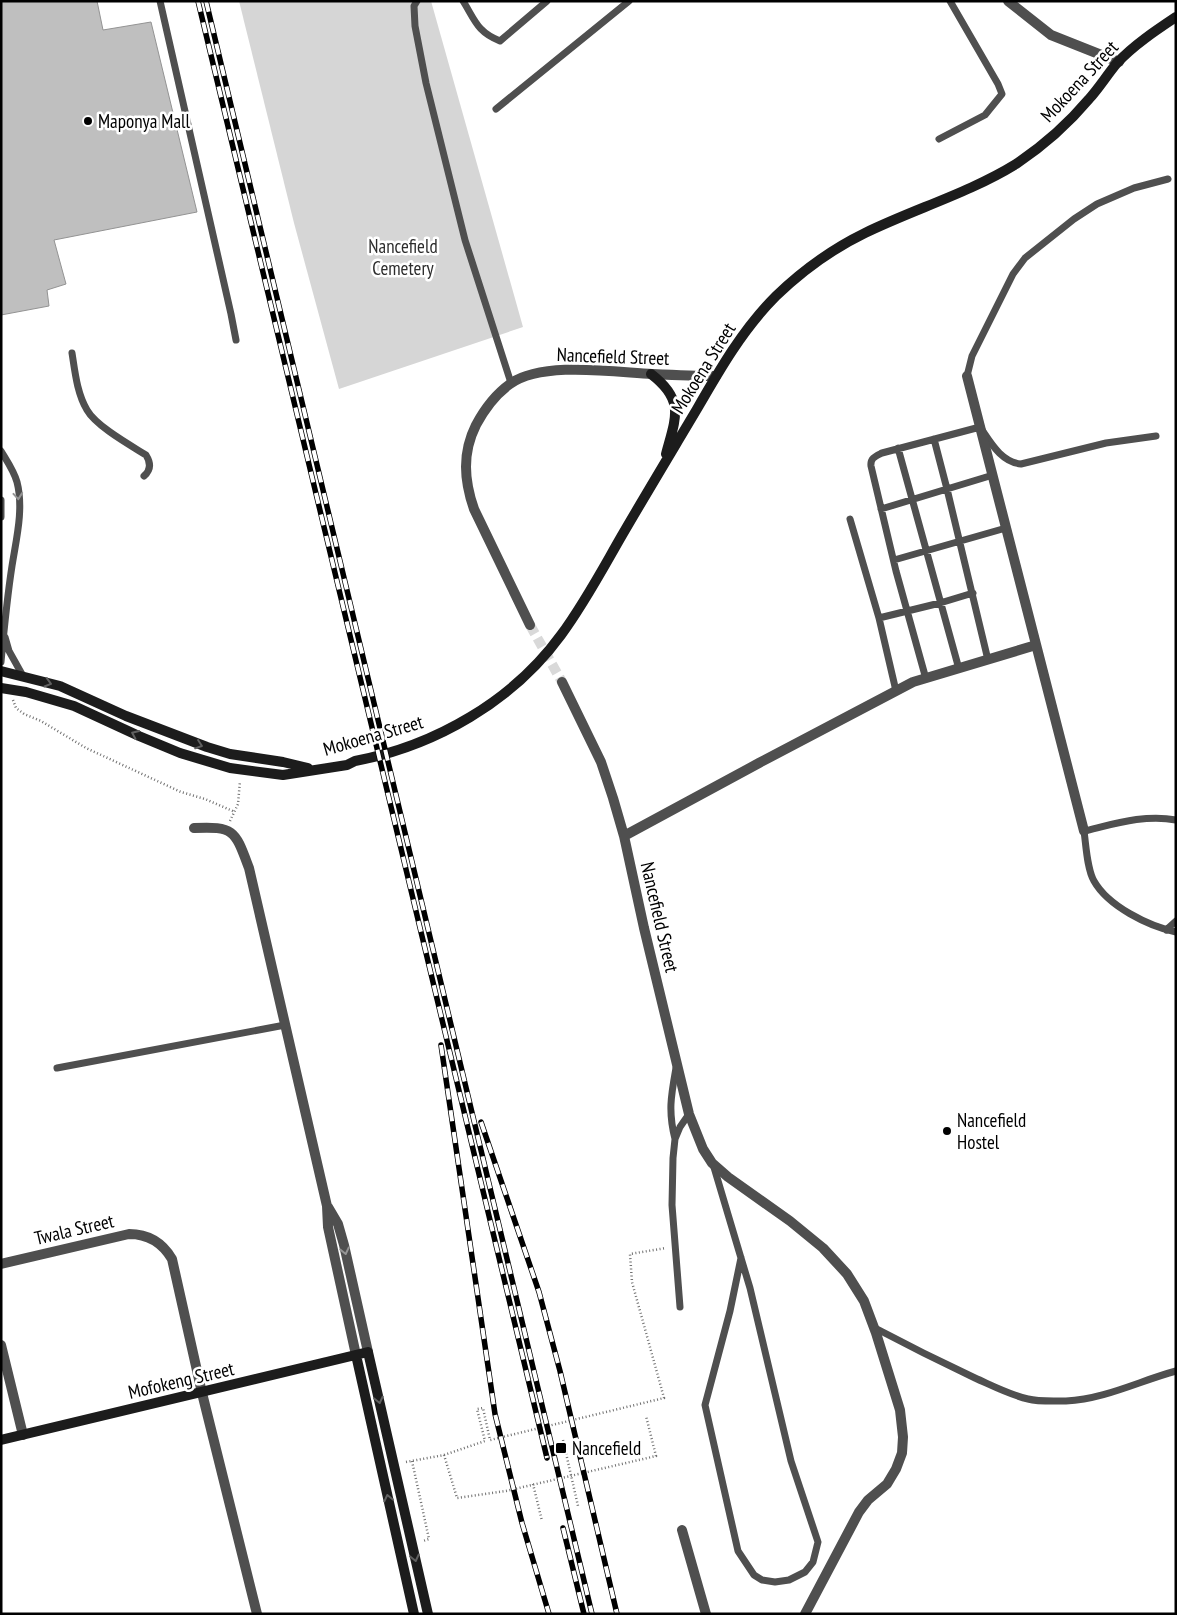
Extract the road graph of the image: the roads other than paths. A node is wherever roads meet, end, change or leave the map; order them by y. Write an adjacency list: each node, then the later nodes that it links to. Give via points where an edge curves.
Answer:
1 (160, 1): 13 (lane)
2 (417, 1): 18 (lane, via 414,6 415,26 426,84 465,240)
3 (462, 1): 4 (lane, via 487,36 500,41)
4 (547, 1)
5 (629, 1): 10 (lane)
6 (950, 1): 11 (lane, via 1002,94 985,115)
7 (1008, 1): 9 (street, via 1051,35)
8 (1176, 17): 9 (main road, Mokoena Street, via 1146,37)
9 (1118, 62): 16 (main road, Mokoena Street, via 1072,118 1015,164 978,184 864,234 807,269 776,296 737,342)
10 (496, 109)
11 (940, 139)
12 (1168, 179): 17 (lane, via 1134,188 1097,204 1032,251 1012,274 972,356)
13 (236, 340)
14 (72, 352): 25 (lane, via 78,388 88,412 95,421 146,455 150,466)
15 (651, 374): 16 (street, Nancefield Street); 18 (street, Nancefield Street, via 548,371); 24 (main road, via 671,392 674,404 673,424)
16 (716, 376): 24 (main road, Mokoena Street)
17 (967, 376): 19 (street)
18 (511, 383): 41 (street, Nancefield Street, via 495,398 472,433 465,474 474,509)
19 (980, 427): 20 (lane, via 1000,454 1014,464 1106,443); 21 (lane); 26 (street)
20 (1156, 436)
21 (934, 438): 22 (lane); 27 (lane)
22 (898, 448): 28 (lane); 30 (lane, via 877,455 870,462)
23 (1, 451): 42 (lane, one-way to 42, via 17,482 19,500)
24 (662, 467): 53 (main road, Mokoena Street, via 560,638 510,688 480,711 412,747 347,765)
25 (144, 476)
26 (993, 476): 27 (lane); 33 (street)
27 (947, 489): 28 (lane); 34 (lane)
28 (913, 499): 30 (lane); 35 (lane)
29 (1, 500): 31 (lane)
30 (881, 509): 36 (lane)
31 (1, 517)
32 (850, 519): 40 (lane)
33 (1006, 528): 34 (lane); 43 (street)
34 (960, 542): 35 (lane); 37 (lane)
35 (926, 551): 36 (lane); 38 (lane)
36 (894, 560): 39 (lane)
37 (973, 593): 38 (lane); 44 (lane)
38 (940, 603): 39 (lane); 46 (lane)
39 (907, 610): 40 (lane); 49 (lane)
40 (879, 618): 52 (lane)
41 (530, 625)
42 (4, 626): 45 (lane); 48 (lane, via 9,651)
43 (1036, 645): 44 (street); 56 (street)
44 (988, 660): 46 (street)
45 (1, 662)
46 (959, 669): 49 (street)
47 (1, 671): 48 (main road, Mokoena Street)
48 (23, 676): 53 (main road, Mokoena Street, one-way to 53, via 60,686 207,747)
49 (926, 679): 52 (street)
50 (562, 682): 57 (street, Nancefield Street, via 601,762)
51 (1, 688): 53 (main road, Mokoena Street, one-way to 51, via 283,774 230,768 139,736 74,706)
52 (896, 691): 57 (street)
53 (312, 769)
54 (1176, 820): 56 (lane, via 1130,820)
55 (194, 828): 61 (street, via 222,827 237,839 249,868)
56 (1084, 831): 59 (lane, via 1094,881 1104,893 1140,920)
57 (624, 836): 62 (street, Nancefield Street)
58 (1176, 920): 59 (lane)
59 (1166, 930): 60 (lane)
60 (1176, 932)
61 (285, 1025): 63 (lane); 67 (street)
62 (677, 1065): 64 (street, Nancefield Street); 65 (lane, via 670,1103)
63 (57, 1068)
64 (688, 1114): 65 (lane); 66 (street, Nancefield Street, via 702,1149)
65 (675, 1139): 70 (lane, via 672,1206)
66 (712, 1163): 68 (lane); 71 (street, Nancefield Street, via 823,1248 847,1274 864,1301)
67 (327, 1206): 73 (street, one-way to 73, via 338,1224 344,1245); 74 (street, via 328,1228)
68 (741, 1258): 68 (lane, via 791,1461 818,1542 813,1562 805,1572 789,1580 775,1582 754,1575 738,1552 705,1405)
69 (1, 1264): 76 (street, Twala Street, via 129,1234 154,1240 172,1259)
70 (680, 1308)
71 (874, 1327): 75 (lane, via 939,1361 1010,1394 1031,1400 1067,1401 1098,1396); 84 (street, Nancefield Street, via 900,1410 902,1454 886,1484 859,1512)
72 (1, 1345): 77 (street)
73 (368, 1352): 74 (main road, Mofokeng Street); 82 (main road, one-way to 82)
74 (356, 1355): 76 (main road, Mofokeng Street); 81 (main road, one-way to 74)
75 (1176, 1371)
76 (202, 1393): 77 (main road, Mofokeng Street); 80 (street)
77 (23, 1435): 78 (main road, Mofokeng Street)
78 (1, 1440)
79 (682, 1530): 83 (street)
80 (257, 1614)
81 (414, 1614)
82 (428, 1614)
83 (706, 1614)
84 (804, 1614)

